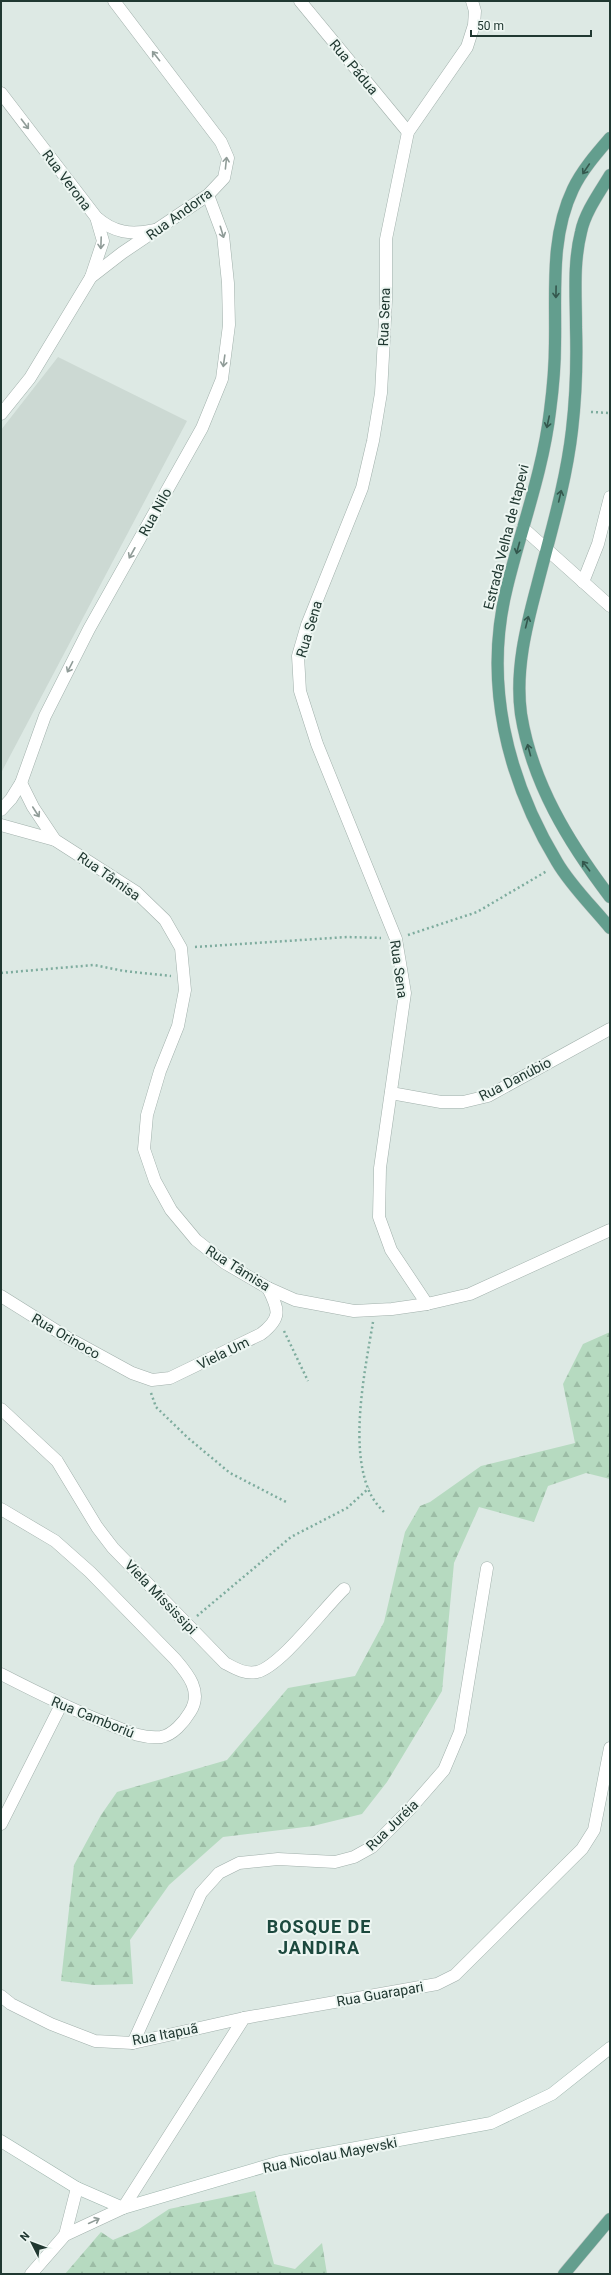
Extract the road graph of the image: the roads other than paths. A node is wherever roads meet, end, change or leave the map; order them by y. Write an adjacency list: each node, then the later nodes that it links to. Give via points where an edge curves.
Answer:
1 (114, 1): 8 (street, Rua Andorra, one-way to 1, via 224,178 228,158 221,142)
2 (300, 1): 5 (street, Rua Pádua)
3 (472, 1): 5 (street, Rua Sena, via 475,11 474,25 467,47)
4 (1, 93): 9 (street, Rua Verona, one-way to 9)
5 (408, 132): 25 (street, Rua Sena, via 386,239 386,300 380,393 373,441 362,488 307,625 298,656 300,691 317,744 396,939 405,993)
6 (610, 138): 14 (main road, Estrada Velha de Itapevi, one-way to 14, via 573,188 561,220 556,256 555,346 550,412 534,490)
7 (610, 175): 15 (main road, one-way to 7, via 560,497 572,430 576,328 575,271 581,231)
8 (208, 195): 10 (street, Rua Andorra); 18 (street, Rua Nilo, one-way to 18, via 224,235 228,283 229,325 222,379 202,428 89,629 45,716)
9 (96, 217): 10 (street, via 114,230 133,234); 11 (street, Rua Verona, one-way to 11, via 103,241)
10 (162, 228): 11 (street, Rua Andorra, via 122,253)
11 (91, 277): 12 (street, Rua Andorra, via 30,378)
12 (1, 414)
13 (610, 497): 16 (street, via 598,544)
14 (523, 528): 15 (street); 23 (main road, Estrada Velha de Itapevi, one-way to 23, via 506,589 498,634 497,675 511,761 524,801 558,864)
15 (546, 549): 16 (street); 22 (main road, one-way to 15, via 579,857 544,790 529,752 521,713 520,677 524,636)
16 (583, 582): 17 (street)
17 (610, 606)
18 (21, 783): 19 (street, Rua Nilo); 21 (street, one-way to 21)
19 (1, 810)
20 (1, 825): 21 (street, Rua Tâmisa)
21 (55, 840): 27 (street, Rua Tâmisa, via 136,892 165,920 181,948 185,990 178,1026 160,1071 147,1115 144,1149 155,1181 170,1210 196,1240 226,1263)
22 (610, 897)
23 (610, 928)
24 (610, 1029): 25 (street, Rua Danúbio, via 488,1096 463,1102 448,1102)
25 (390, 1093): 29 (street, Rua Sena, via 380,1168 379,1217 391,1250)
26 (610, 1230): 29 (street, Rua Tâmisa, via 470,1294)
27 (268, 1288): 29 (street, Rua Tâmisa, via 295,1300 354,1311); 30 (street, Viela Um, via 277,1305 277,1316 271,1326 261,1334 170,1378 152,1380)
28 (1, 1296): 30 (street, Rua Orinoco)
29 (427, 1304)
30 (132, 1373)
31 (1, 1409): 34 (street, Viela Mississipi, via 57,1462 97,1527 114,1548 225,1663 242,1672 258,1672 278,1658)
32 (1, 1509): 36 (street, Rua Camboriú, via 55,1541 90,1572 175,1659 187,1673 196,1692 191,1711 178,1728 162,1736 143,1737)
33 (487, 1568): 41 (street, Rua Juréia, via 460,1732 444,1770 410,1810 372,1847 354,1857 335,1862 278,1859 239,1863 219,1873 201,1893)
34 (344, 1589)
35 (1, 1674): 36 (street, Rua Camboriú)
36 (61, 1705): 38 (street)
37 (610, 1748): 40 (street, Rua Guarapari, via 594,1830 582,1849 455,1975 437,1984)
38 (1, 1824)
39 (1, 1996): 41 (street, Rua Itapuã, via 11,2004 51,2024 95,2041)
40 (244, 2018): 41 (street, Rua Itapuã); 45 (street)
41 (133, 2043)
42 (610, 2048): 45 (street, Rua Nicolau Mayevski, via 552,2094 491,2123 280,2162)
43 (1, 2141): 44 (street)
44 (77, 2188): 45 (street); 47 (street)
45 (124, 2208): 47 (street, Rua Nicolau Mayevski, one-way to 45)
46 (610, 2219): 49 (main road)
47 (65, 2235): 48 (street)
48 (31, 2274)
49 (564, 2274)

